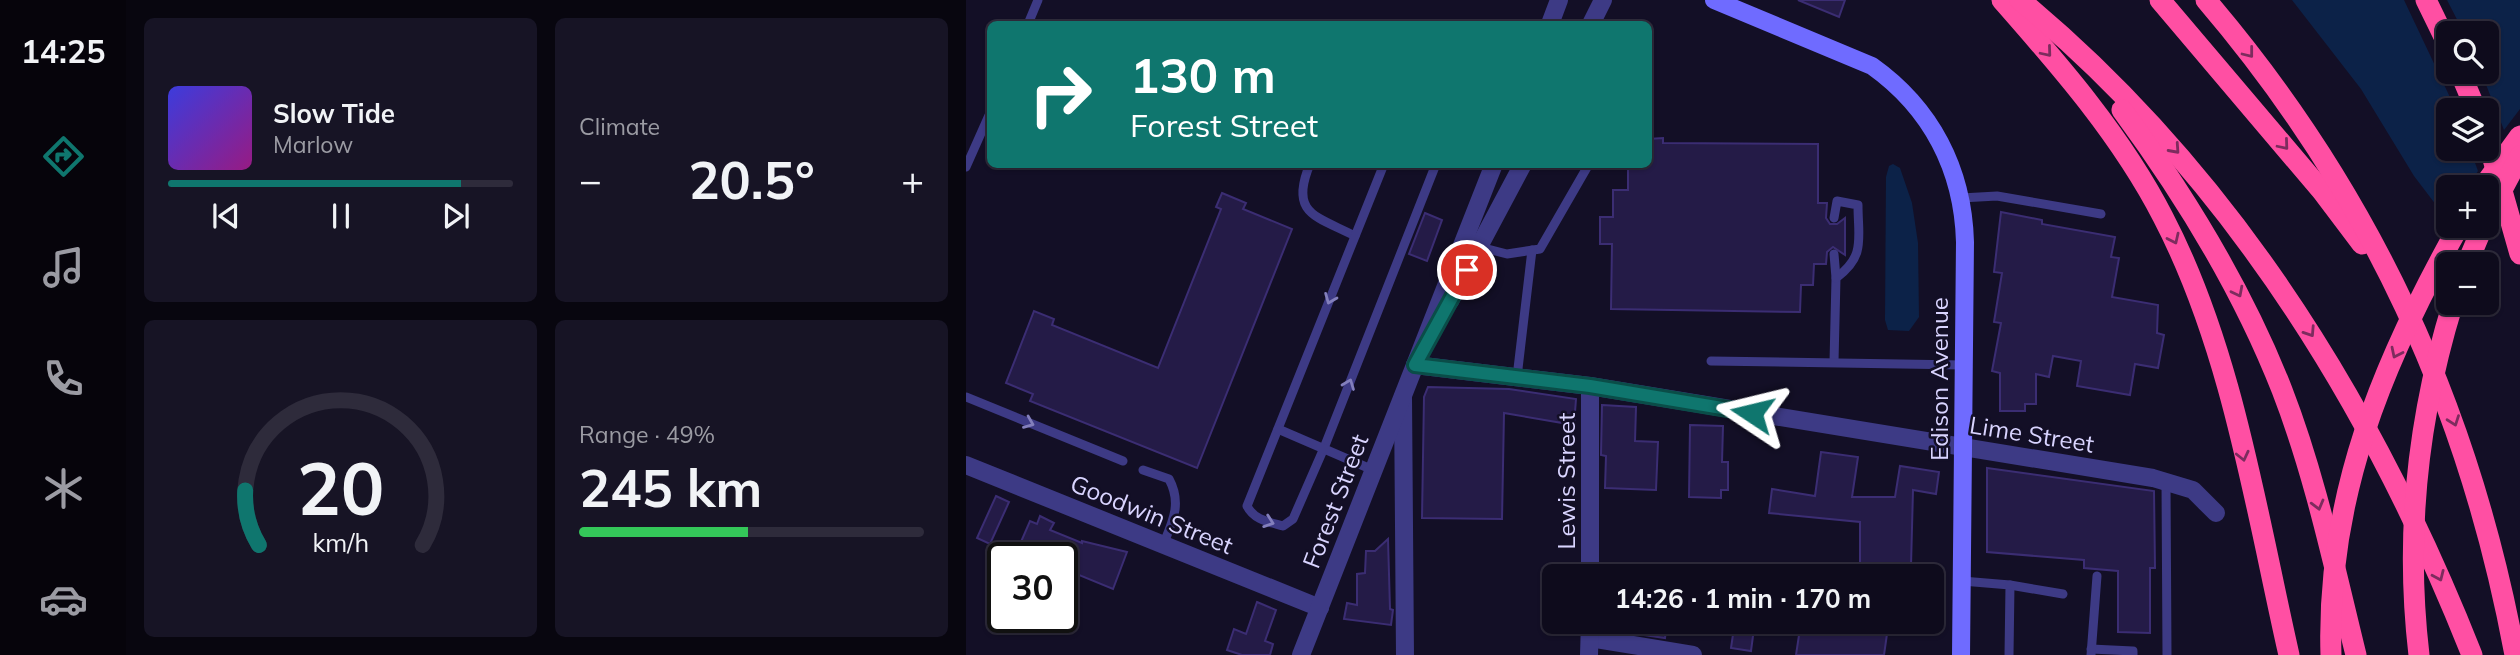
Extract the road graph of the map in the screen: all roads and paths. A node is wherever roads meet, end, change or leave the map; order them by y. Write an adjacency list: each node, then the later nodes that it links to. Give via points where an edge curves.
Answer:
1 (1038, 0): 10 (lane)
2 (1559, 0): 11 (street)
3 (1603, 0): 12 (street)
4 (1714, 0): 28 (main road, Edison Avenue, via 1862,61 1893,81 1922,112 1946,153)
5 (2002, 0): 73 (highway, one-way to 73, via 2069,78 2118,145 2153,198 2185,262 2223,371)
6 (2020, 0): 14 (highway)
7 (2160, 0): 39 (highway, one-way to 39, via 2345,221 2393,288)
8 (2206, 0): 39 (highway, one-way to 39, via 2275,86 2337,179 2389,268)
9 (2426, 0): 13 (highway)
10 (1029, 21)
11 (1550, 21)
12 (1592, 21)
13 (2436, 21)
14 (2078, 53): 75 (highway, one-way to 75, via 2191,210 2257,332 2302,450); 77 (highway, one-way to 77, via 2189,165 2301,319 2392,476)
15 (987, 120): 19 (lane)
16 (2520, 136): 26 (highway, bridge)
17 (2520, 156): 27 (highway, bridge)
18 (2494, 161): 36 (highway, bridge)
19 (966, 167)
20 (1308, 168): 31 (lane, via 1301,186 1310,213)
21 (1382, 168): 31 (lane)
22 (1434, 168): 49 (lane, one-way to 22)
23 (1492, 168): 42 (street, Forest Street)
24 (1521, 168): 33 (street, Forest Street)
25 (1587, 168): 34 (lane, via 1540,249)
26 (2492, 175)
27 (2499, 195)
28 (1961, 198): 29 (lane, via 1997,196); 43 (main road, Edison Avenue)
29 (2101, 215)
30 (1834, 218): 37 (lane, via 1837,201 1858,205 1857,258)
31 (1355, 236): 48 (lane, one-way to 48)
32 (2453, 238): 74 (highway, one-way to 74, bridge, via 2388,370 2355,458 2333,564)
33 (1480, 247): 34 (lane, via 1507,254); 42 (street, Forest Street)
34 (1532, 250): 44 (lane)
35 (1834, 254): 37 (lane)
36 (2520, 254)
37 (1836, 278): 41 (lane)
38 (2450, 315): 76 (highway, bridge, via 2431,386 2417,481 2414,576)
39 (2424, 345): 78 (highway, one-way to 78, via 2479,497)
40 (1711, 361): 41 (lane)
41 (1835, 362): 43 (lane)
42 (1415, 365): 44 (street, Lime Street); 46 (street, Forest Street)
43 (1964, 365): 50 (main road, Edison Avenue)
44 (1517, 377): 45 (street, Lime Street)
45 (1590, 386): 50 (street, Lime Street); 58 (street, Lewis Street)
46 (1403, 394): 54 (street, Forest Street); 67 (street)
47 (966, 397): 51 (lane, one-way to 51)
48 (1278, 429): 49 (lane); 49 (lane, one-way to 49, via 1247,506 1251,514 1268,522 1283,526 1293,519)
49 (1324, 448): 54 (lane)
50 (1963, 448): 55 (street, Lime Street); 60 (main road, Edison Avenue)
51 (1123, 461)
52 (966, 465): 57 (street, Goodwin Street)
53 (1143, 470): 57 (lane, via 1169,479 1176,492 1176,511)
54 (1373, 470): 63 (street, Forest Street)
55 (2166, 481): 56 (street, Lime Street, via 2193,490); 72 (lane)
56 (2216, 513)
57 (1163, 545): 63 (street, Goodwin Street)
58 (1590, 564)
59 (2097, 576): 65 (lane)
60 (1962, 581): 61 (lane); 69 (main road, Edison Avenue)
61 (2010, 585): 62 (lane); 70 (lane)
62 (2063, 594)
63 (1320, 608): 66 (street, Forest Street)
64 (1590, 638): 68 (street)
65 (2091, 652): 71 (lane, via 2133,651)
66 (1301, 655)
67 (1405, 655)
68 (1693, 655)
69 (1961, 655)
70 (2009, 655)
71 (2133, 655)
72 (2167, 655)
73 (2289, 655)
74 (2332, 655)
75 (2356, 655)
76 (2419, 655)
77 (2472, 655)
78 (2515, 655)

